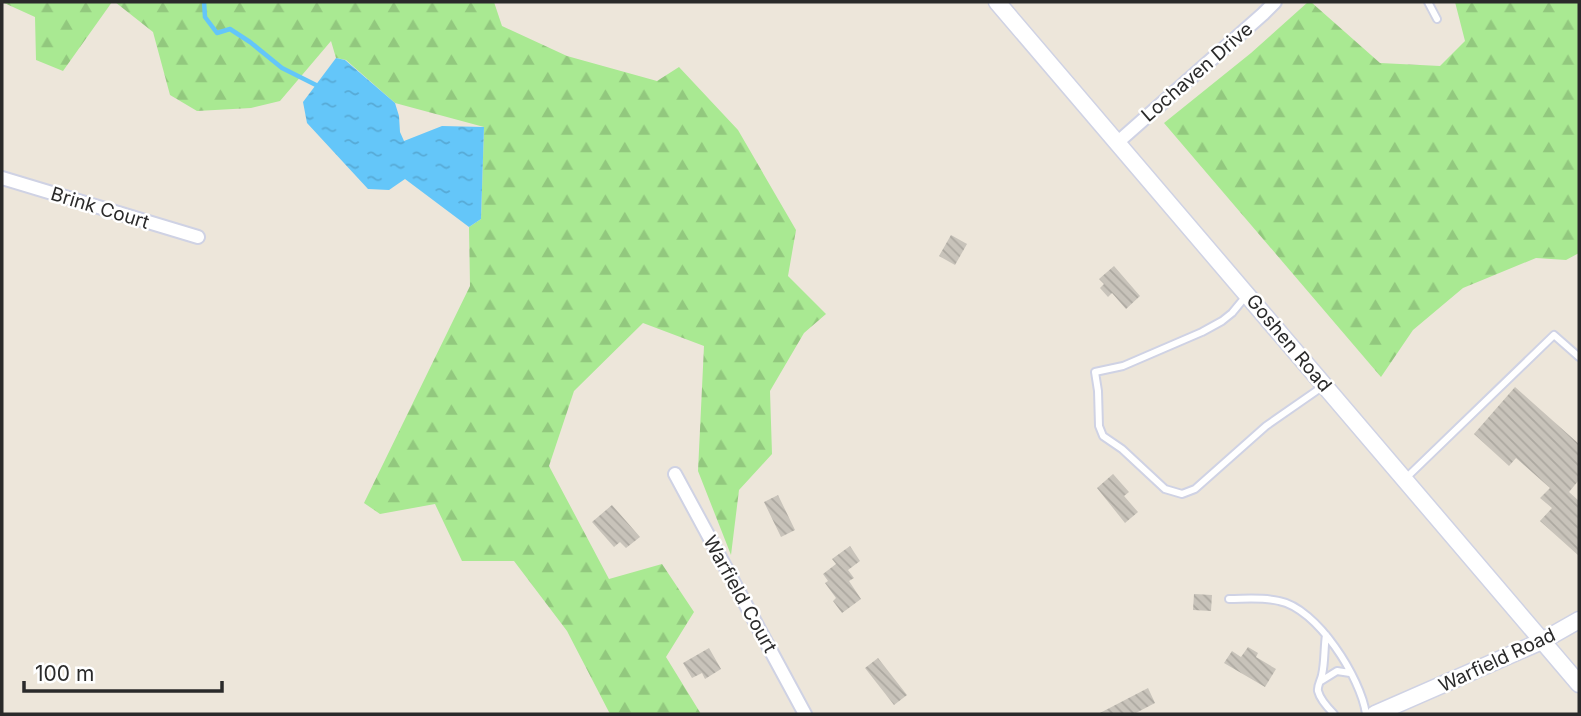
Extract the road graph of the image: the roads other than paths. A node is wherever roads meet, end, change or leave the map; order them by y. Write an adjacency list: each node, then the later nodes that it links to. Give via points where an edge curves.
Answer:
1 (998, 2): 5 (street, Goshen Road)
2 (1275, 2): 5 (street, Lochaven Drive)
3 (1428, 2): 4 (lane)
4 (1437, 19)
5 (1118, 142): 8 (street, Goshen Road)
6 (2, 178): 7 (street, Brink Court)
7 (198, 237)
8 (1248, 295): 10 (street, Goshen Road); 10 (lane, via 1233,313 1202,332 1123,366 1096,372 1103,436 1165,489 1182,495)
9 (1579, 357): 12 (lane, via 1554,335)
10 (1324, 385): 12 (street, Goshen Road)
11 (675, 474): 20 (street, Warfield Court)
12 (1405, 479): 16 (street, Goshen Road)
13 (1229, 599): 15 (lane, via 1279,600 1295,607)
14 (1579, 620): 16 (street, Warfield Road)
15 (1326, 635): 17 (lane); 18 (lane)
16 (1542, 640): 19 (street, Goshen Road); 23 (street, Warfield Road)
17 (1350, 673): 18 (lane, via 1337,671); 22 (lane)
18 (1321, 681): 21 (lane, via 1318,693)
19 (1579, 684)
20 (805, 714)
21 (1334, 714)
22 (1366, 714)
23 (1375, 714)

